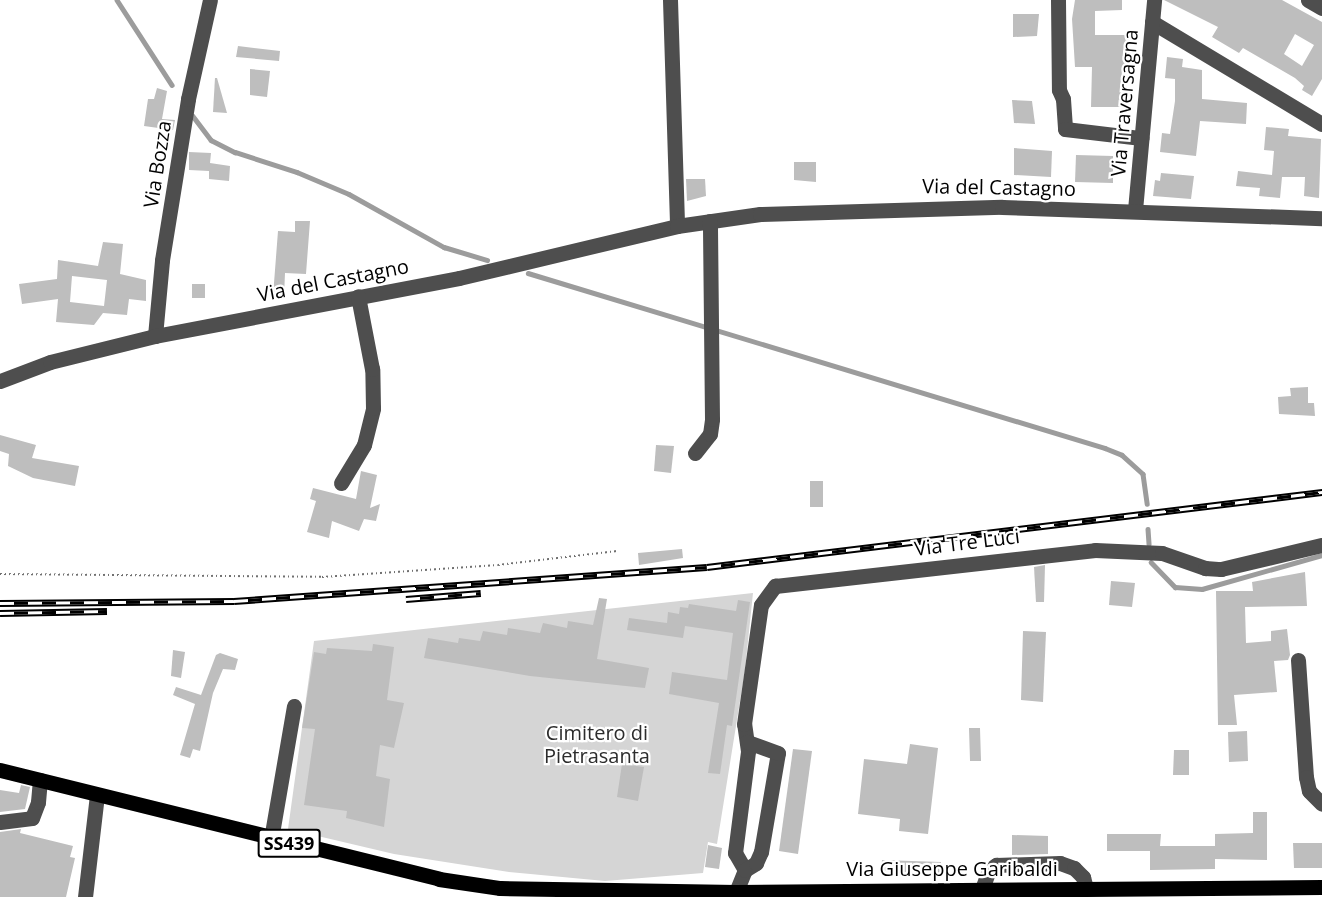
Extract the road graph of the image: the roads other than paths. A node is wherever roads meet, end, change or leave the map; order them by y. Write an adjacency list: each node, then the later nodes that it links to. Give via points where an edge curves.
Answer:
1 (210, 0): 13 (street, Via Bozza, via 188,99 162,260)
2 (670, 0): 11 (street)
3 (1058, 0): 7 (street, via 1059,90 1065,129)
4 (1154, 0): 5 (street, Via Traversagna)
5 (1152, 22): 6 (street); 7 (street, Via Traversagna)
6 (1322, 124)
7 (1141, 138): 8 (street, Via Traversagna)
8 (1135, 210): 9 (street, Via del Castagno); 10 (street, Via del Castagno, via 829,209)
9 (1322, 218)
10 (710, 221): 11 (street, Via del Castagno); 15 (street, via 712,419 710,434)
11 (677, 226): 12 (street, Via del Castagno, via 459,278)
12 (358, 296): 13 (street, Via del Castagno); 16 (street, via 372,369 373,408 364,445)
13 (155, 336): 14 (street, Via del Castagno, via 50,362)
14 (0, 381)
15 (695, 453)
16 (341, 483)
17 (1322, 545): 20 (street, Via Tre Luci, via 1221,569 1205,568 1162,553 1095,550 775,586 760,605 744,724)
18 (1299, 660): 24 (street, via 1307,784)
19 (294, 706): 26 (street)
20 (747, 742): 27 (street, Via Tre Luci, via 735,853); 27 (street, via 778,753 761,852 756,863)
21 (0, 770): 22 (main road, SS439)
22 (40, 780): 23 (main road, SS439); 25 (street, via 32,818)
23 (97, 795): 26 (main road, SS439); 33 (street)
24 (1322, 804)
25 (0, 822)
26 (271, 839): 32 (main road, SS439, via 439,879)
27 (745, 870): 31 (street)
28 (1322, 887): 29 (main road, Via Giuseppe Garibaldi / SS439)
29 (1086, 888): 30 (main road, Via Giuseppe Garibaldi / SS439); 30 (street, via 1083,877 1074,868 1060,863 996,865 989,870)
30 (982, 889): 31 (main road, Via Giuseppe Garibaldi / SS439)
31 (736, 892): 32 (main road, Via Giuseppe Garibaldi / SS439)
32 (580, 894)
33 (85, 897)

